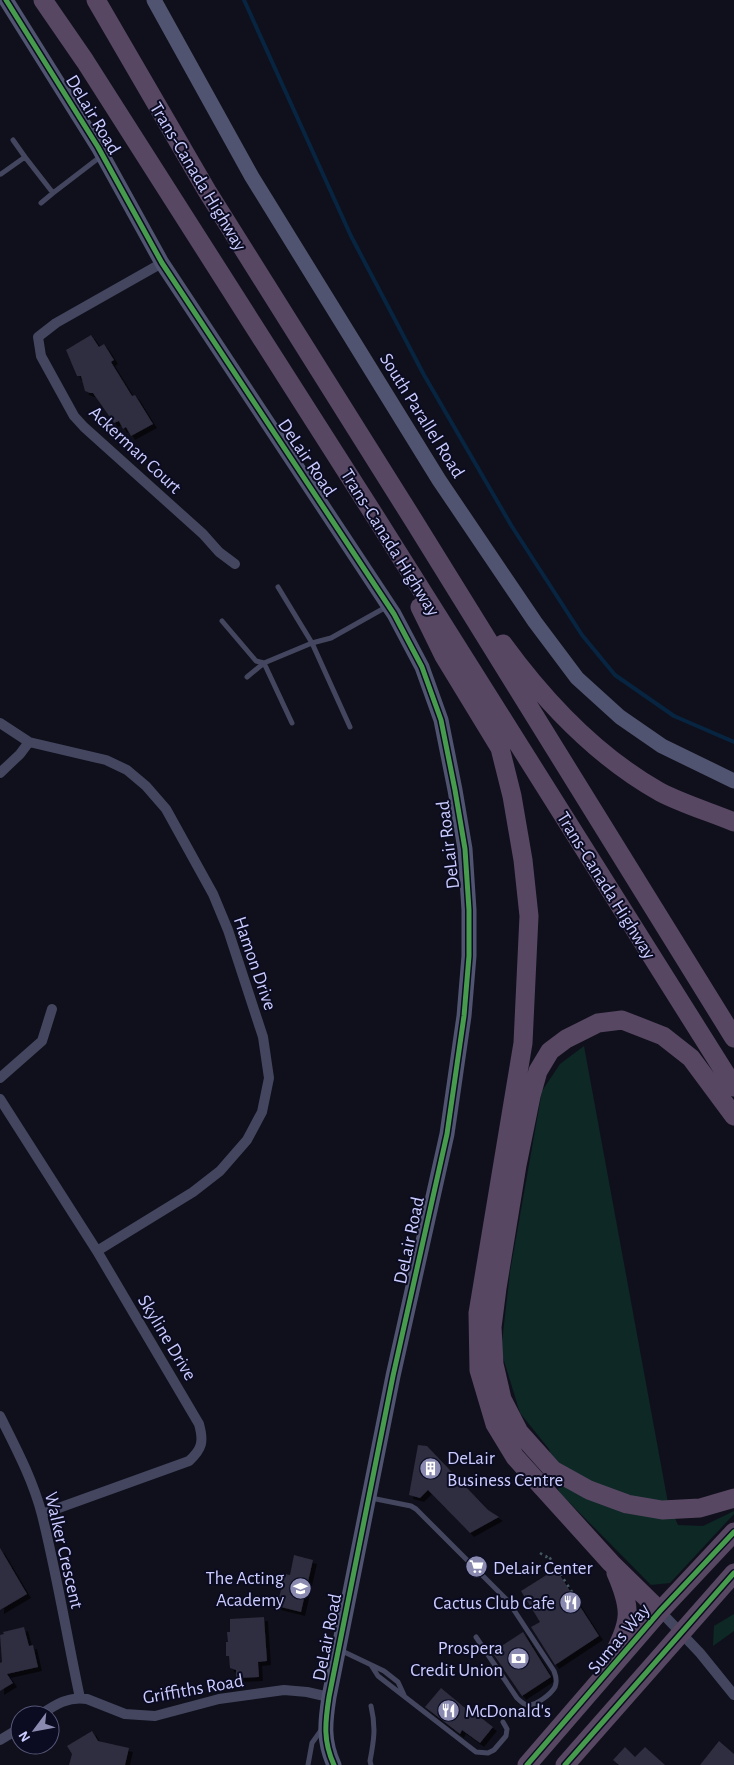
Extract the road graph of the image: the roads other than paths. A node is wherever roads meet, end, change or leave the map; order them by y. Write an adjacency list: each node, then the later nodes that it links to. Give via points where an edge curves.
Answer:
1 (6, 0): 6 (street, DeLair Road)
2 (44, 0): 12 (highway, Trans-Canada Highway)
3 (96, 0): 13 (highway, Trans-Canada Highway, via 207,191)
4 (154, 0): 26 (street, South Parallel Road, via 257,186 438,480 534,622 577,678 620,718 662,746)
5 (13, 140): 7 (lane)
6 (103, 155): 9 (lane); 11 (street, DeLair Road)
7 (25, 157): 8 (lane); 9 (lane)
8 (1, 174)
9 (53, 193): 10 (lane)
10 (40, 203)
11 (162, 263): 14 (street, Ackerman Court, via 56,323 38,337 41,356 74,416 84,427); 16 (street, DeLair Road)
12 (378, 521): 31 (highway, Trans-Canada Highway); 40 (highway, via 444,656 500,748 523,860 529,916 523,1042 478,1314 479,1370 495,1424 515,1457)
13 (414, 522): 27 (highway, via 514,660 574,729 606,756 661,792); 29 (highway, Trans-Canada Highway)
14 (235, 564)
15 (278, 587): 18 (lane)
16 (388, 606): 18 (lane, via 331,638); 36 (street, DeLair Road, via 422,667 441,720 465,849 469,956 464,1016 446,1134)
17 (222, 621): 19 (lane, via 256,661)
18 (312, 643): 19 (lane); 23 (lane)
19 (264, 663): 20 (lane); 22 (lane)
20 (247, 677)
21 (0, 723): 24 (street, Hamon Drive)
22 (292, 723)
23 (350, 727)
24 (29, 742): 25 (street); 34 (street, Hamon Drive, via 106,760 127,770 166,809 209,886 228,930 262,1037 269,1078 262,1112 247,1140 220,1171 193,1192)
25 (0, 773)
26 (734, 781)
27 (734, 822)
28 (52, 1009): 30 (street, via 42,1041)
29 (734, 1038)
30 (0, 1078)
31 (734, 1087)
32 (0, 1099): 34 (street, Skyline Drive)
33 (734, 1116): 37 (highway, via 691,1058 663,1036 622,1020 598,1023 550,1051 538,1071 531,1096 492,1327 494,1364 502,1399 519,1432 553,1470 589,1490 627,1504 662,1510 700,1508)
34 (97, 1251): 38 (street, Skyline Drive, via 199,1424 203,1437 199,1452 189,1461)
35 (0, 1416): 38 (street, Walker Crescent, via 30,1479)
36 (370, 1498): 45 (lane, via 411,1506 508,1601 554,1670 554,1687 538,1702 522,1703); 46 (street, DeLair Road)
37 (734, 1498)
38 (42, 1514): 50 (street, Walker Crescent)
39 (734, 1532): 43 (highway, Sumas Way)
40 (611, 1563): 43 (highway); 47 (highway, via 626,1596 628,1615)
41 (734, 1573): 44 (highway)
42 (734, 1594): 44 (highway)
43 (660, 1611): 44 (street); 47 (highway, Sumas Way)
44 (686, 1628): 48 (street, via 700,1653); 59 (highway)
45 (476, 1637)
46 (338, 1650): 49 (street, DeLair Road); 53 (lane, via 384,1671 398,1682 404,1696 476,1752 488,1754 494,1750 506,1736)
47 (600, 1683): 58 (highway, Sumas Way)
48 (734, 1695)
49 (329, 1697): 50 (street, Griffiths Road, via 284,1690 219,1699 155,1716 125,1714); 54 (street, DeLair Road)
50 (80, 1698): 51 (street)
51 (56, 1705)
52 (370, 1706): 57 (lane, via 375,1722)
53 (503, 1722)
54 (324, 1725): 55 (lane, via 312,1744); 56 (street, DeLair Road)
55 (308, 1765)
56 (334, 1765)
57 (371, 1765)
58 (527, 1765)
59 (565, 1765)

